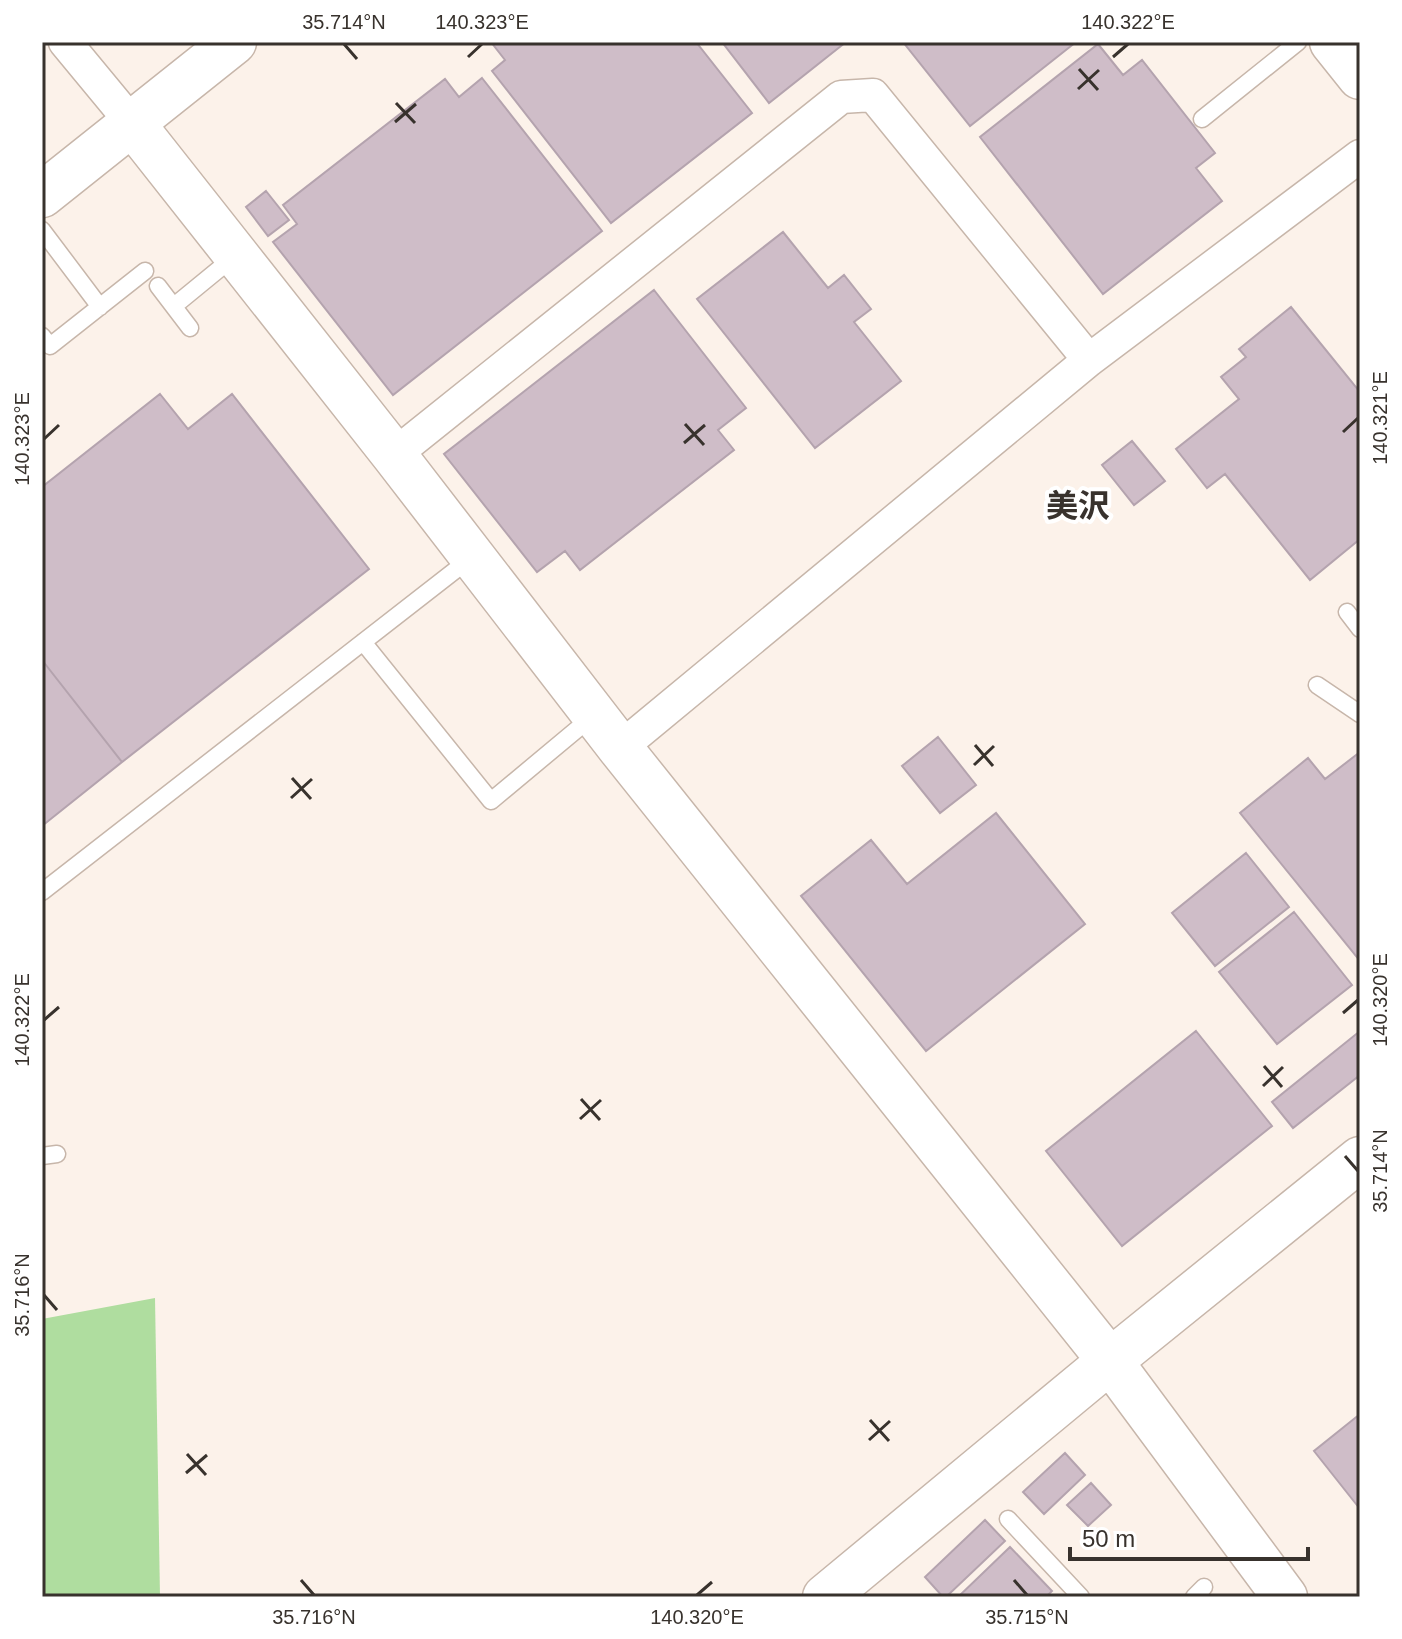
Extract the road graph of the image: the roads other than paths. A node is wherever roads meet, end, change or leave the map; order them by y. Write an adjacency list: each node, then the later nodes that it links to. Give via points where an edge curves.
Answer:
1 (65, 42): 7 (street)
2 (1298, 42): 6 (lane)
3 (1332, 42): 5 (street)
4 (229, 44): 7 (street)
5 (1360, 77)
6 (1202, 119)
7 (132, 123): 9 (street); 11 (street)
8 (1360, 156): 18 (street)
9 (42, 195)
10 (42, 230): 15 (lane)
11 (236, 255): 14 (lane); 19 (street)
12 (145, 271): 15 (lane)
13 (158, 286): 14 (lane)
14 (174, 306): 16 (lane)
15 (100, 307): 17 (lane, via 50,346)
16 (190, 328)
17 (42, 336)
18 (1089, 360): 19 (street, via 873,95 841,97); 26 (street)
19 (394, 455): 20 (street)
20 (473, 557): 23 (lane); 26 (street)
21 (1347, 612): 22 (lane)
22 (1360, 629)
23 (363, 642): 26 (lane, via 491,801); 27 (lane)
24 (1317, 685): 25 (lane)
25 (1360, 714)
26 (607, 731): 29 (street)
27 (42, 892)
28 (1360, 1159): 29 (street)
29 (1110, 1361): 31 (street); 32 (street)
30 (1008, 1519): 33 (lane)
31 (1273, 1592)
32 (825, 1597)
33 (1081, 1597)

